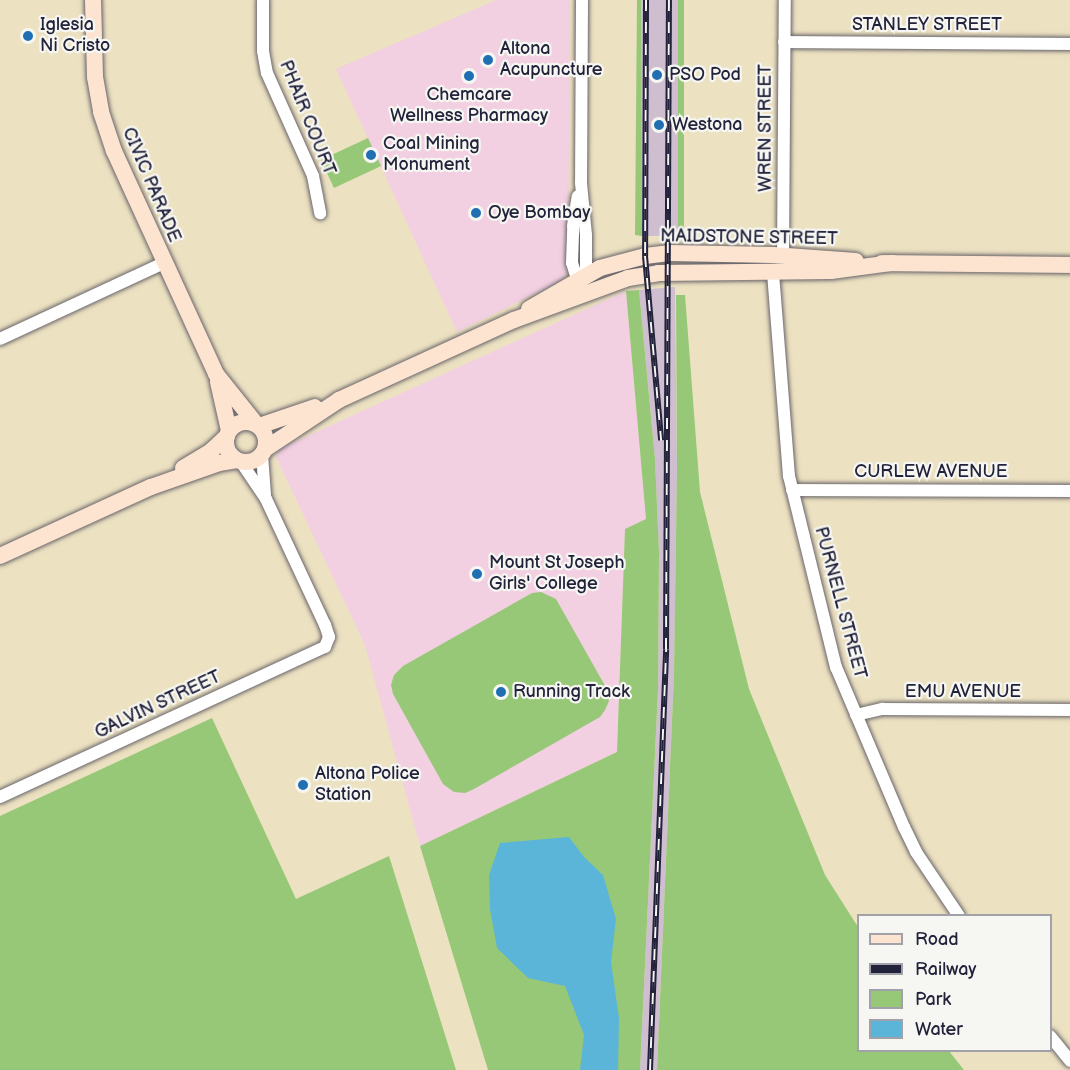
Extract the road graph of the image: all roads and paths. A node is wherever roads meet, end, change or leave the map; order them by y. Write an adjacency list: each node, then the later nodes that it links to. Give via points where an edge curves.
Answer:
1 (93, 0): 9 (main road, CIVIC PARADE, via 93,57 101,112 120,167)
2 (263, 0): 7 (street, PHAIR COURT, via 267,73 313,176)
3 (582, 0): 13 (street, via 581,183 573,226 572,263)
4 (784, 0): 5 (street, WREN STREET)
5 (784, 42): 6 (street, STANLEY STREET); 8 (street, WREN STREET)
6 (1070, 44)
7 (320, 213)
8 (783, 256): 10 (main road, MAIDSTONE STREET); 12 (main road); 13 (main road, MAIDSTONE STREET, via 669,253 626,260)
9 (164, 263): 16 (street); 17 (main road, CIVIC PARADE)
10 (892, 263): 11 (main road, MAIDSTONE STREET); 12 (main road, MAIDSTONE STREET)
11 (1070, 265)
12 (773, 273): 14 (main road, MAIDSTONE STREET, via 658,273 628,278); 24 (street, PURNELL STREET)
13 (581, 277): 14 (main road); 15 (main road, MAIDSTONE STREET)
14 (587, 294): 15 (main road, MAIDSTONE STREET)
15 (514, 320): 18 (main road, MAIDSTONE STREET)
16 (0, 339)
17 (216, 374): 19 (main road, CIVIC PARADE); 20 (main road, CIVIC PARADE)
18 (339, 400): 19 (main road, MAIDSTONE STREET); 21 (main road, MAIDSTONE STREET)
19 (257, 425): 20 (main road, via 244,422); 21 (main road, via 266,436)
20 (228, 433): 22 (main road, via 228,449); 23 (main road, via 211,451)
21 (264, 452): 22 (main road, via 253,461); 26 (street)
22 (239, 461): 23 (main road, via 219,463); 26 (street)
23 (151, 487): 27 (main road)
24 (792, 490): 25 (street, CURLEW AVENUE); 29 (street, PURNELL STREET, via 836,667)
25 (1070, 490)
26 (266, 499): 30 (street, GALVIN STREET, via 328,631 328,643 321,650)
27 (0, 556)
28 (1070, 710): 29 (street, EMU AVENUE, via 883,709)
29 (856, 715): 31 (street, PURNELL STREET, via 916,852)
30 (0, 797)
31 (958, 914)
32 (1052, 1038): 33 (street)
33 (1070, 1061)

